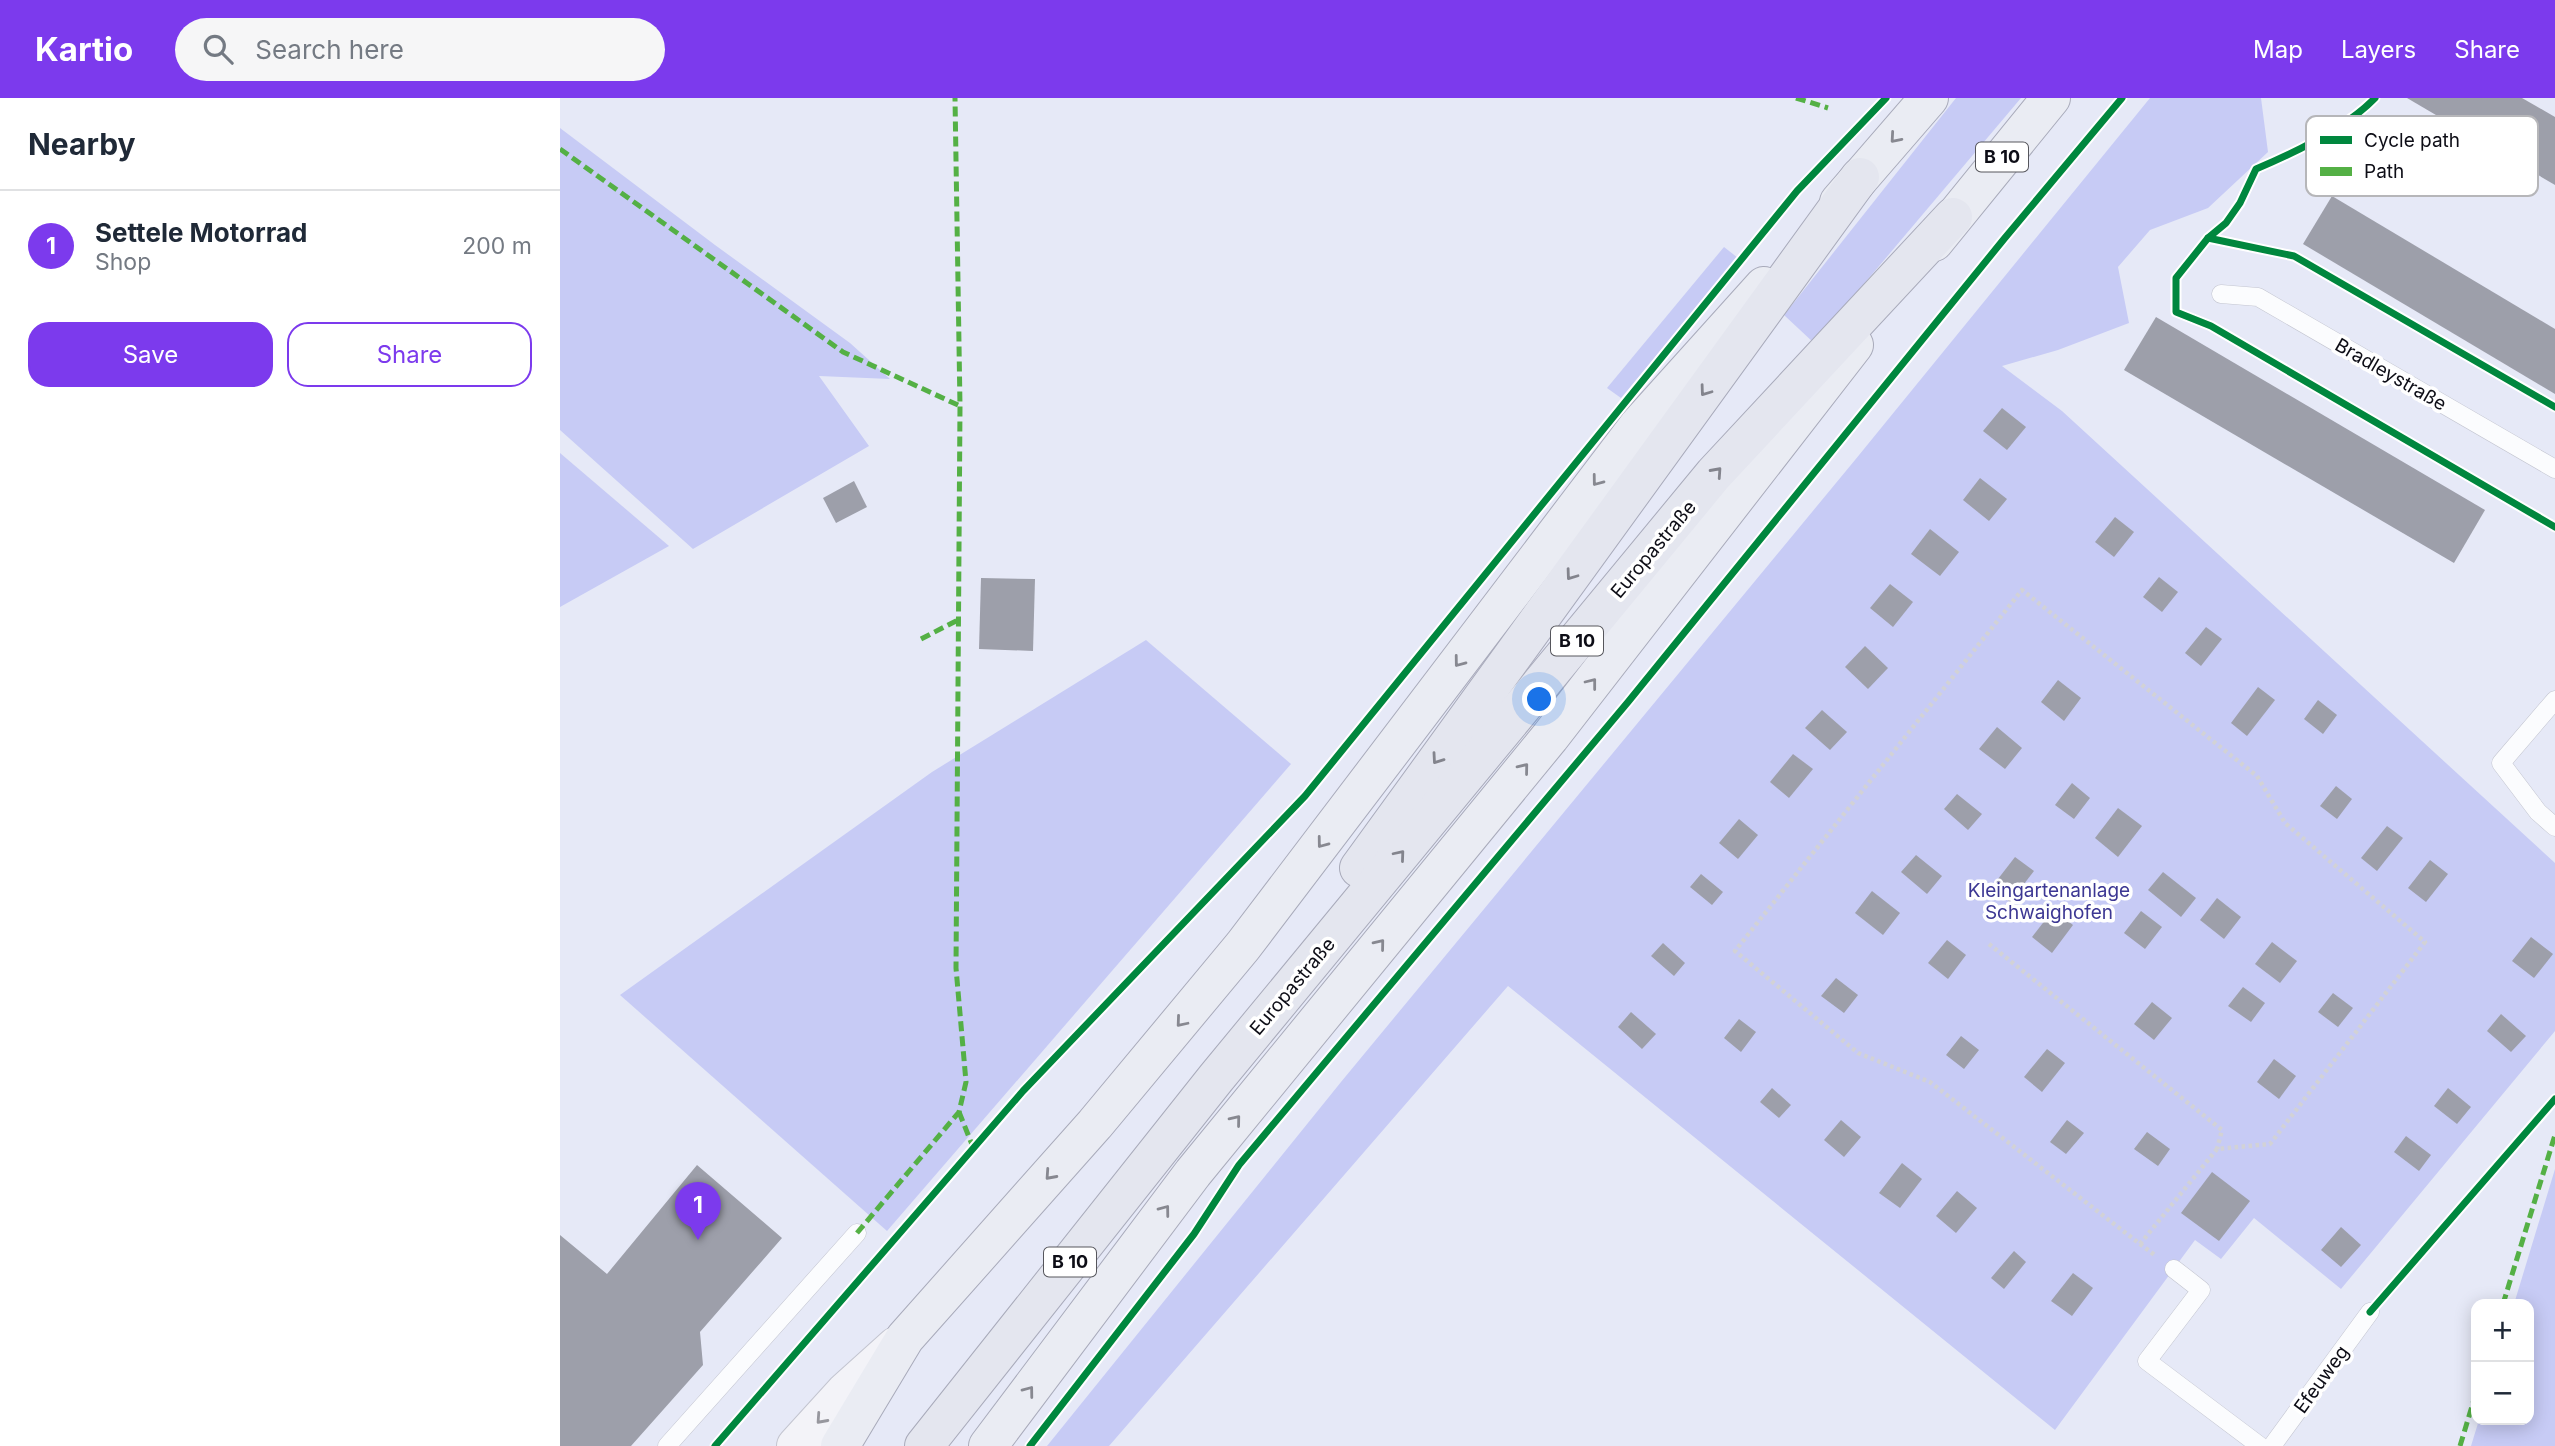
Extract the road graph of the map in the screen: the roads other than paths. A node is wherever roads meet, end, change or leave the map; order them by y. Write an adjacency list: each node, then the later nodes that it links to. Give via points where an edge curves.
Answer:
1 (1929, 98): 3 (main road, Europastraße / B 10, one-way to 3)
2 (2051, 98): 4 (main road, Europastraße / B 10)
3 (1860, 177): 9 (highway, Europastraße / B 10, one-way to 9, via 1340,895); 13 (main road, one-way to 13, via 1638,426 1243,946 1095,1125)
4 (1954, 217): 9 (highway, Europastraße / B 10, one-way to 4, via 1714,474); 18 (main road, one-way to 4, via 1193,1173 1550,737)
5 (2221, 294): 6 (lane, Bradleystraße, via 2258,297)
6 (2555, 469)
7 (2555, 700): 8 (lane, via 2501,763)
8 (2555, 827)
9 (1216, 1078): 17 (highway, Europastraße / B 10)
10 (858, 1233): 14 (lane)
11 (2174, 1269): 19 (lane, via 2201,1290 2147,1361)
12 (2370, 1312): 20 (lane, Efeuweg)
13 (905, 1338): 15 (main road, one-way to 15, via 846,1391); 16 (main road)
14 (667, 1446)
15 (796, 1446)
16 (840, 1446)
17 (924, 1446)
18 (988, 1446)
19 (2260, 1446)
20 (2272, 1446)

